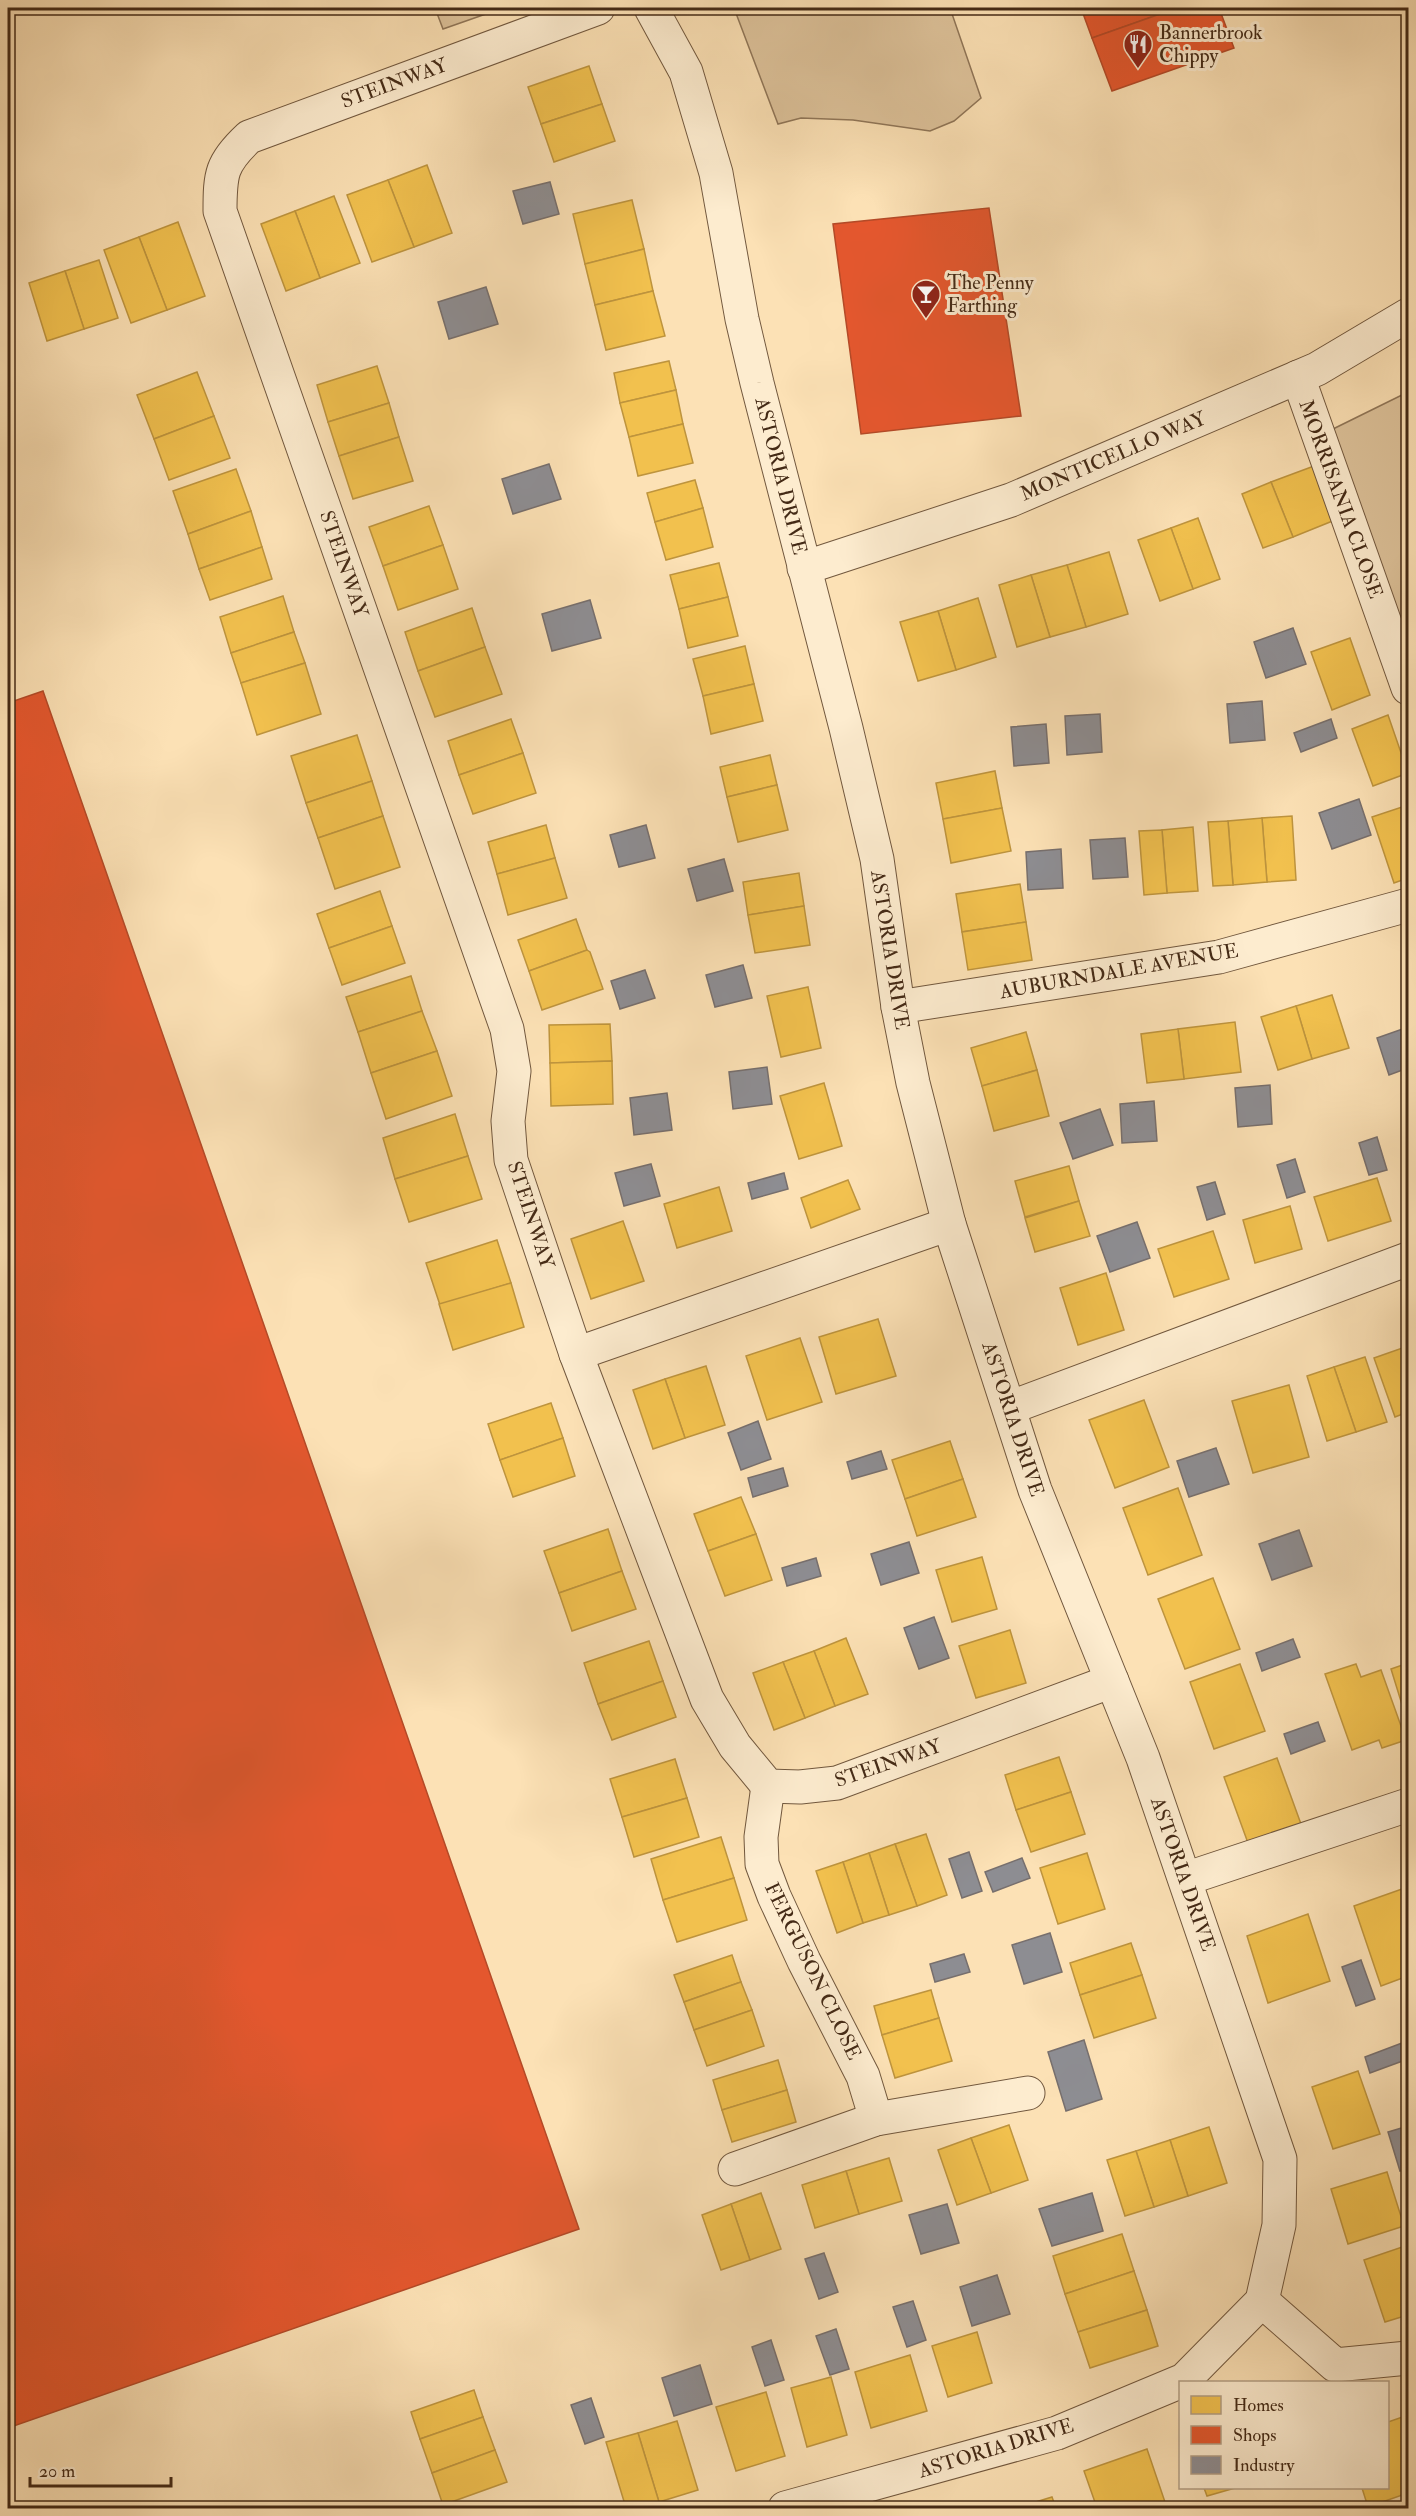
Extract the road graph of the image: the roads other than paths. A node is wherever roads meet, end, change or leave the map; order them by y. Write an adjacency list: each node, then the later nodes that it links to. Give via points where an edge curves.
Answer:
1 (598, 8): 11 (street, STEINWAY, via 249,137 230,155 220,187 220,211 507,1029 513,1071 508,1121 511,1160)
2 (651, 8): 5 (street, ASTORIA DRIVE, via 686,72 716,173 742,319)
3 (1408, 315): 4 (street, MONTICELLO WAY)
4 (1298, 377): 5 (street, MONTICELLO WAY, via 1011,500); 6 (street, MORRISANIA CLOSE)
5 (804, 568): 8 (street, ASTORIA DRIVE, via 877,859)
6 (1408, 688)
7 (1408, 905): 8 (street, AUBURNDALE AVENUE, via 1219,957)
8 (897, 1007): 9 (street, ASTORIA DRIVE, via 912,1083)
9 (949, 1224): 11 (street); 12 (street, ASTORIA DRIVE)
10 (1408, 1259): 12 (street)
11 (576, 1354): 14 (street, STEINWAY, via 706,1699 735,1746)
12 (1009, 1408): 13 (street, ASTORIA DRIVE, via 1035,1490)
13 (1113, 1681): 14 (street, STEINWAY, via 837,1783); 16 (street, ASTORIA DRIVE)
14 (768, 1786): 18 (street, FERGUSON CLOSE, via 761,1837 762,1864 799,1950 863,2076)
15 (1408, 1805): 16 (street)
16 (1185, 1879): 20 (street, ASTORIA DRIVE, via 1280,2159 1279,2225)
17 (1028, 2093): 18 (street)
18 (876, 2119): 19 (street)
19 (735, 2169)
20 (1262, 2301): 21 (street, via 1335,2366); 22 (street, ASTORIA DRIVE)
21 (1408, 2358)
22 (1182, 2381)
23 (1179, 2382): 24 (street, ASTORIA DRIVE, via 1057,2433)
24 (785, 2508)

